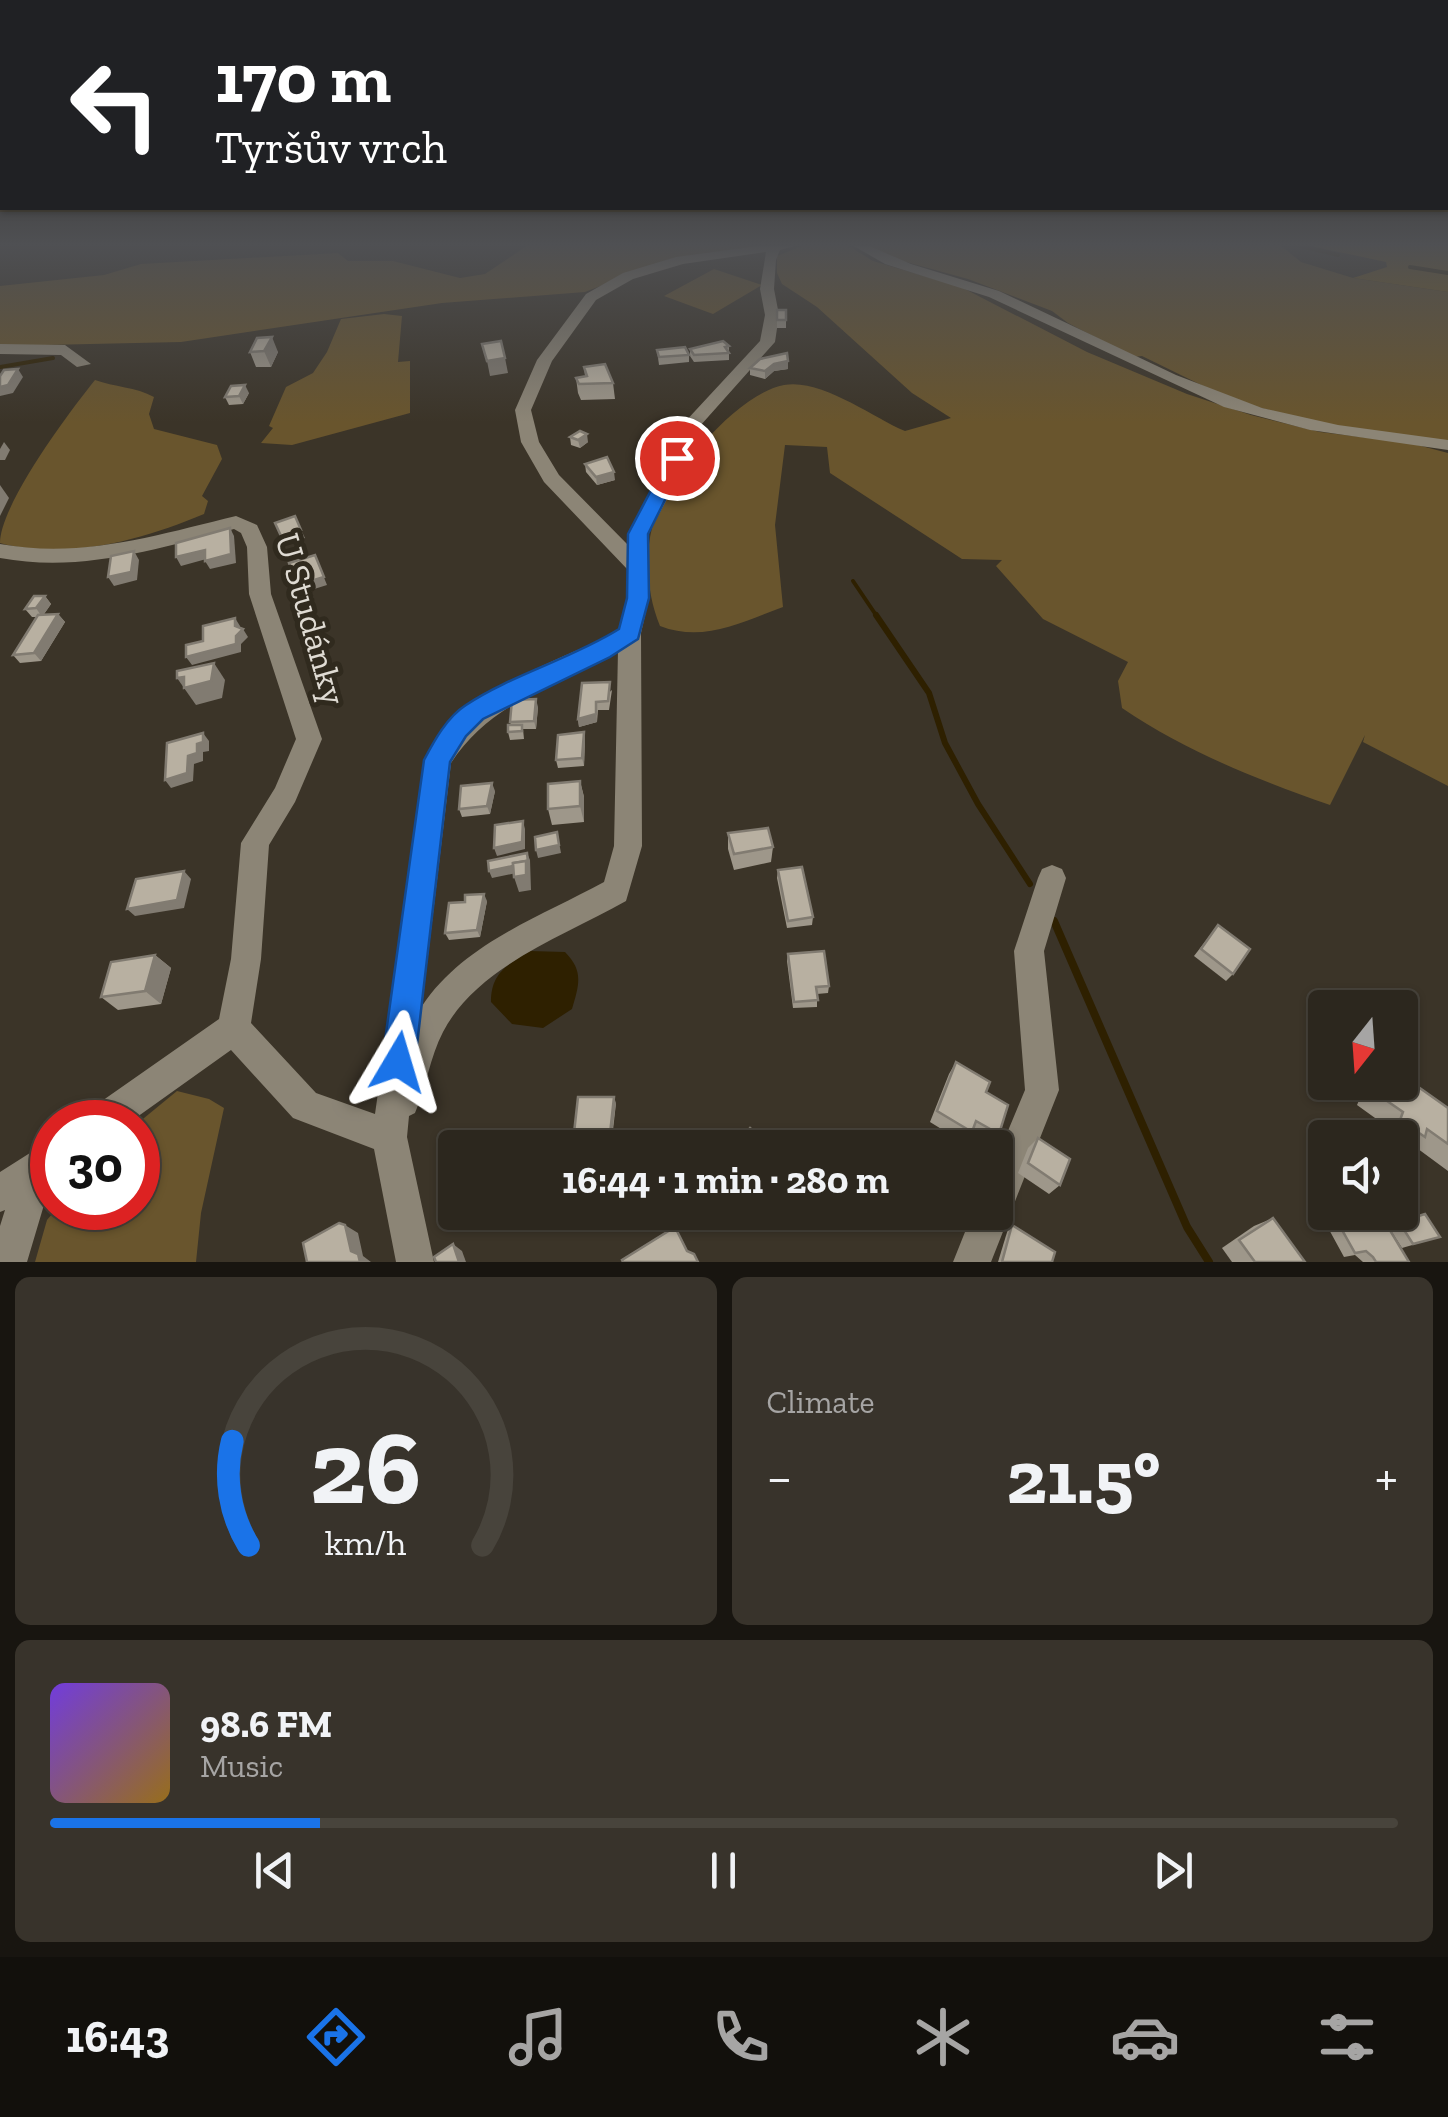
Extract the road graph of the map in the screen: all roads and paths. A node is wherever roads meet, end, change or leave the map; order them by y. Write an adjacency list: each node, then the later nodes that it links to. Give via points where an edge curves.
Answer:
1 (585, 304): 8 (street, via 544,360 523,410 530,442 551,478)
2 (768, 304): 8 (street, via 771,333 692,424 638,534)
3 (1014, 304): 6 (street, via 1234,405 1304,424)
4 (0, 349): 5 (street, via 65,350)
5 (83, 364)
6 (1448, 445)
7 (0, 551): 11 (street, U Studánky, via 44,560 236,522 250,529 260,594 309,738 286,794 255,843)
8 (637, 567): 9 (street)
9 (630, 634): 13 (street, via 628,846 616,891 496,956 463,983 435,1015); 13 (street, via 474,712 438,760)
10 (1052, 878): 14 (street, via 1029,950 1042,1090)
11 (234, 1028): 12 (street); 13 (street, via 306,1106)
12 (132, 1100)
13 (389, 1137): 20 (street)
14 (1013, 1162)
15 (30, 1173): 16 (street)
16 (0, 1194)
17 (30, 1202): 19 (street)
18 (985, 1230): 21 (street)
19 (8, 1262)
20 (414, 1262)
21 (972, 1262)

